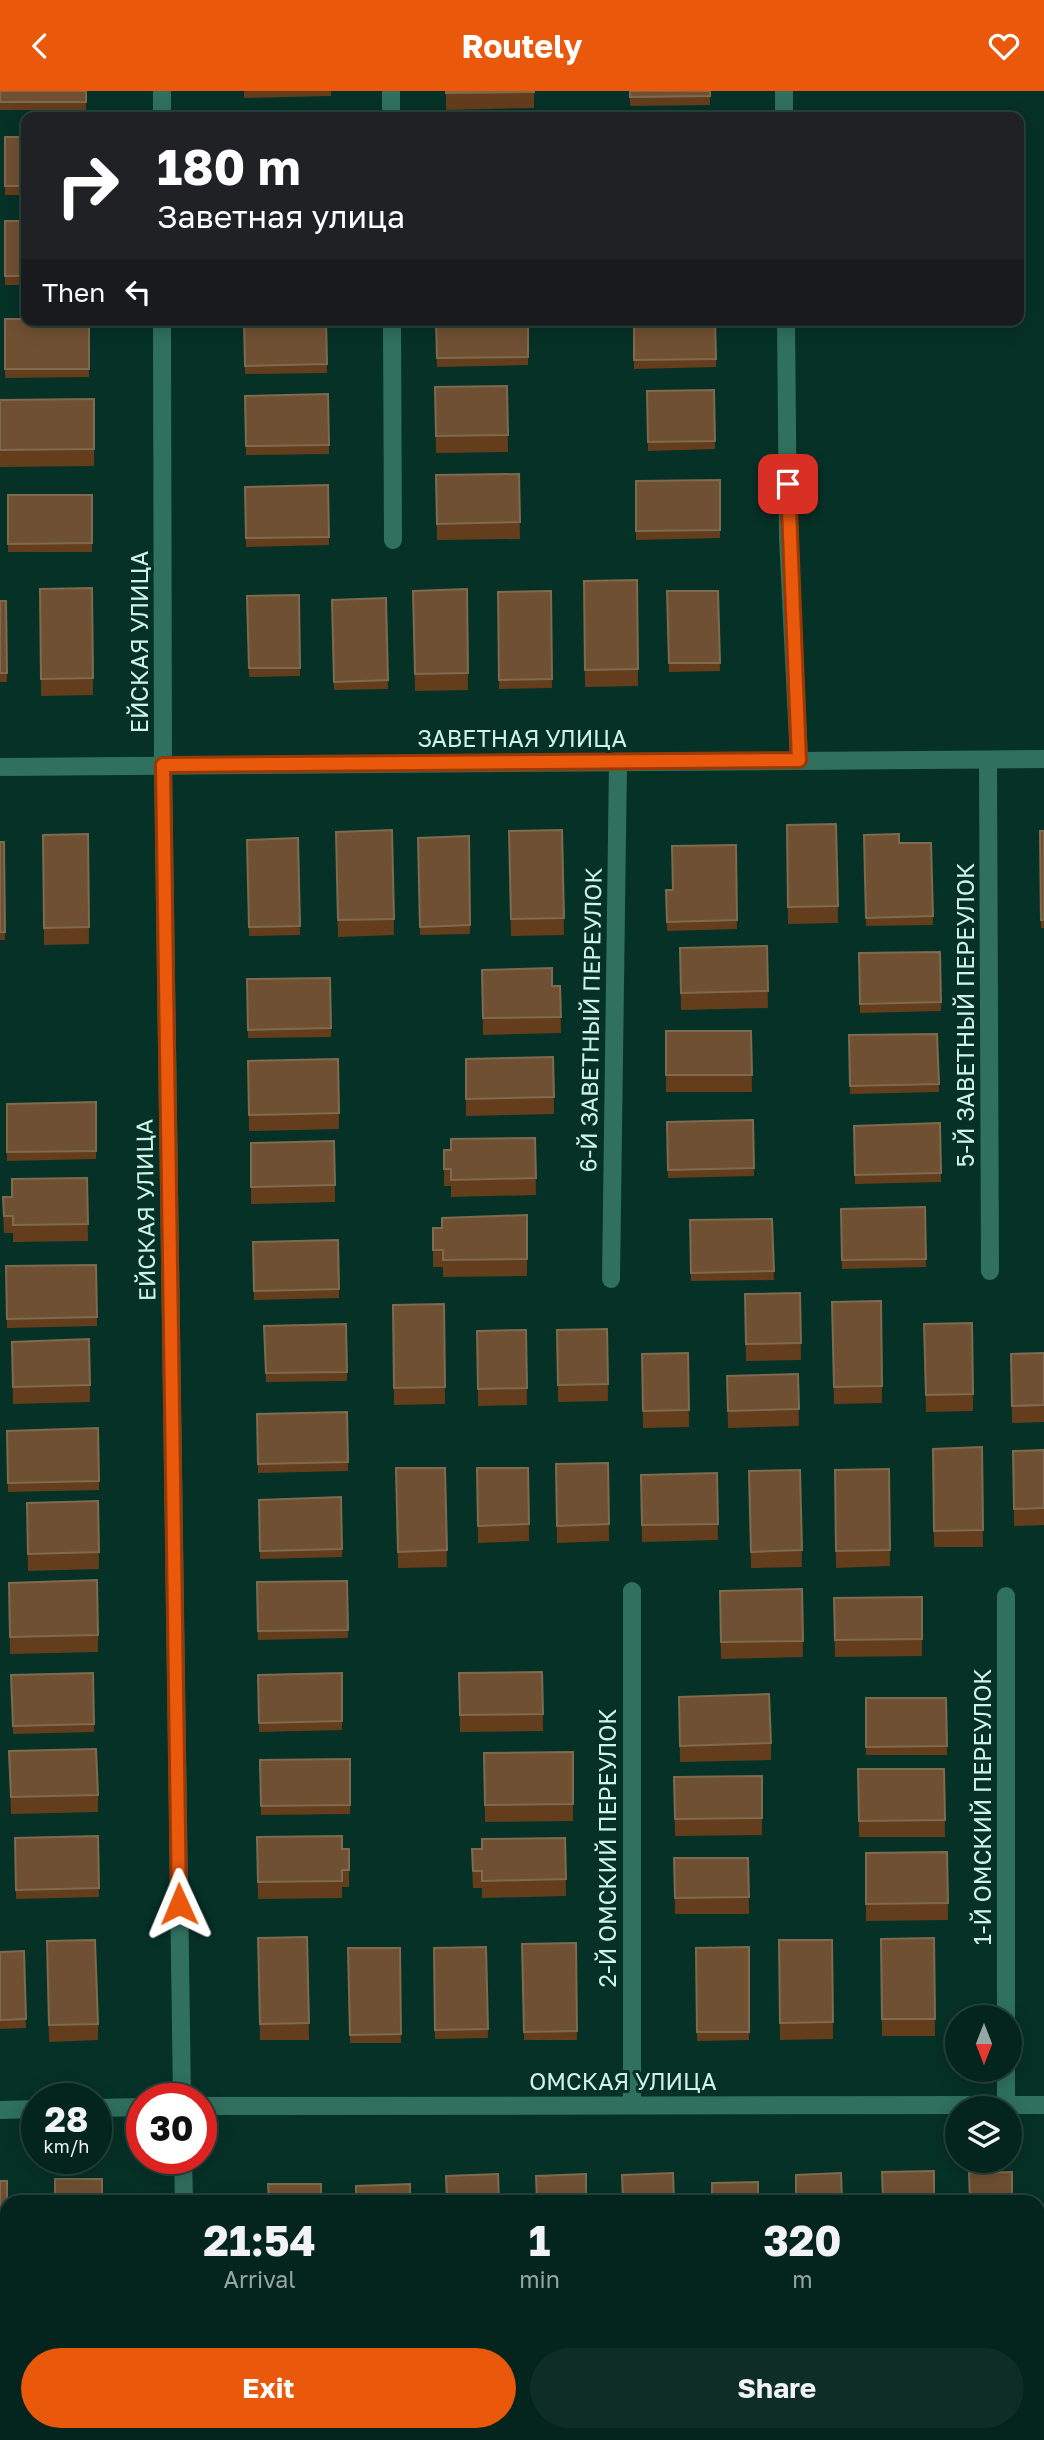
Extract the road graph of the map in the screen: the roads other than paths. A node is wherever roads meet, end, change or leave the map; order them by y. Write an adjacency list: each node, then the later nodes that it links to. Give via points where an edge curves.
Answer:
1 (162, 91): 4 (street)
2 (391, 91): 5 (street)
3 (784, 91): 6 (street)
4 (162, 112)
5 (391, 112)
6 (784, 112)
7 (163, 326): 15 (street, ЕЙСКАЯ УЛИЦА)
8 (392, 326): 10 (street)
9 (786, 326): 12 (street, via 788,538)
10 (393, 540)
11 (1044, 759): 13 (street, ЗАВЕТНАЯ УЛИЦА)
12 (799, 760): 13 (street, ЗАВЕТНАЯ УЛИЦА); 14 (street, ЗАВЕТНАЯ УЛИЦА)
13 (988, 760): 17 (street, 5-Й ЗАВЕТНЫЙ ПЕРЕУЛОК)
14 (618, 762): 15 (street, ЗАВЕТНАЯ УЛИЦА); 18 (street, 6-Й ЗАВЕТНЫЙ ПЕРЕУЛОК)
15 (163, 765): 16 (street, ЗАВЕТНАЯ УЛИЦА); 22 (street, ЕЙСКАЯ УЛИЦА)
16 (0, 767)
17 (990, 1271)
18 (611, 1279)
19 (632, 1591): 23 (street, 2-Й ОМСКИЙ ПЕРЕУЛОК)
20 (1006, 1597): 21 (street, 1-Й ОМСКИЙ ПЕРЕУЛОК)
21 (1006, 2005)
22 (181, 2083)
23 (632, 2105): 24 (street, ОМСКАЯ УЛИЦА); 27 (street, ОМСКАЯ УЛИЦА)
24 (945, 2105)
25 (1022, 2105): 26 (street, ОМСКАЯ УЛИЦА)
26 (1044, 2105)
27 (217, 2106)
28 (21, 2109): 29 (street)
29 (0, 2110)
30 (183, 2174): 31 (street)
31 (184, 2195)

